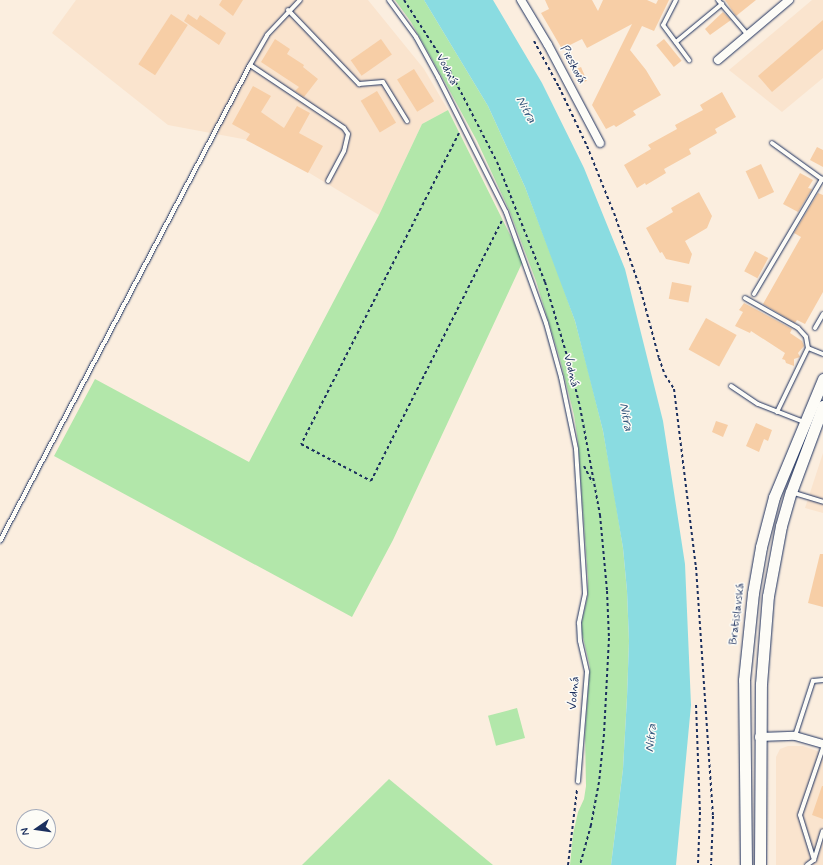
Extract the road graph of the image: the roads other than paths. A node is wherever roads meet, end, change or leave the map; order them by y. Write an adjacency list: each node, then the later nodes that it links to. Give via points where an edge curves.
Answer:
1 (300, 0): 7 (lane)
2 (389, 0): 41 (lane, Vodná, via 416,37 506,212 546,323 561,377 576,449 585,594 579,616 579,631 587,672)
3 (521, 0): 14 (street, Piesková)
4 (676, 0): 9 (lane, via 663,25)
5 (789, 0): 8 (street)
6 (720, 2): 8 (lane); 9 (lane)
7 (288, 10): 12 (lane, via 267,35); 13 (lane, via 359,84 383,82)
8 (747, 34): 11 (street)
9 (676, 42): 10 (lane)
10 (689, 60)
11 (718, 60)
12 (250, 65): 17 (lane, via 344,128 348,134 344,151); 31 (lane)
13 (407, 121)
14 (600, 143)
15 (772, 143): 16 (lane)
16 (822, 179): 18 (lane)
17 (328, 181)
18 (754, 294)
19 (745, 298): 22 (lane, via 798,328 806,337)
20 (823, 314): 21 (lane)
21 (815, 328)
22 (808, 348): 23 (lane); 27 (lane)
23 (823, 354)
24 (823, 379): 28 (main road, Bratislavská)
25 (731, 386): 27 (lane, via 758,404)
26 (823, 406): 29 (main road)
27 (777, 412): 28 (lane)
28 (804, 422): 32 (main road, Bratislavská, via 774,498 761,547)
29 (791, 492): 30 (lane); 33 (main road, via 781,526)
30 (823, 502)
31 (0, 541)
32 (753, 593): 33 (main road); 35 (main road, Bratislavská, via 746,650)
33 (768, 596): 37 (main road, via 761,678)
34 (823, 680): 36 (lane, via 813,682)
35 (744, 718): 37 (main road); 40 (main road, Bratislavská)
36 (795, 736): 37 (street); 38 (street)
37 (760, 737): 40 (main road); 45 (main road)
38 (823, 744)
39 (823, 748): 43 (lane, via 800,815)
40 (744, 756): 44 (main road, Bratislavská)
41 (578, 782)
42 (823, 831): 43 (lane)
43 (814, 860): 46 (lane)
44 (746, 865)
45 (760, 865)
46 (807, 865)

